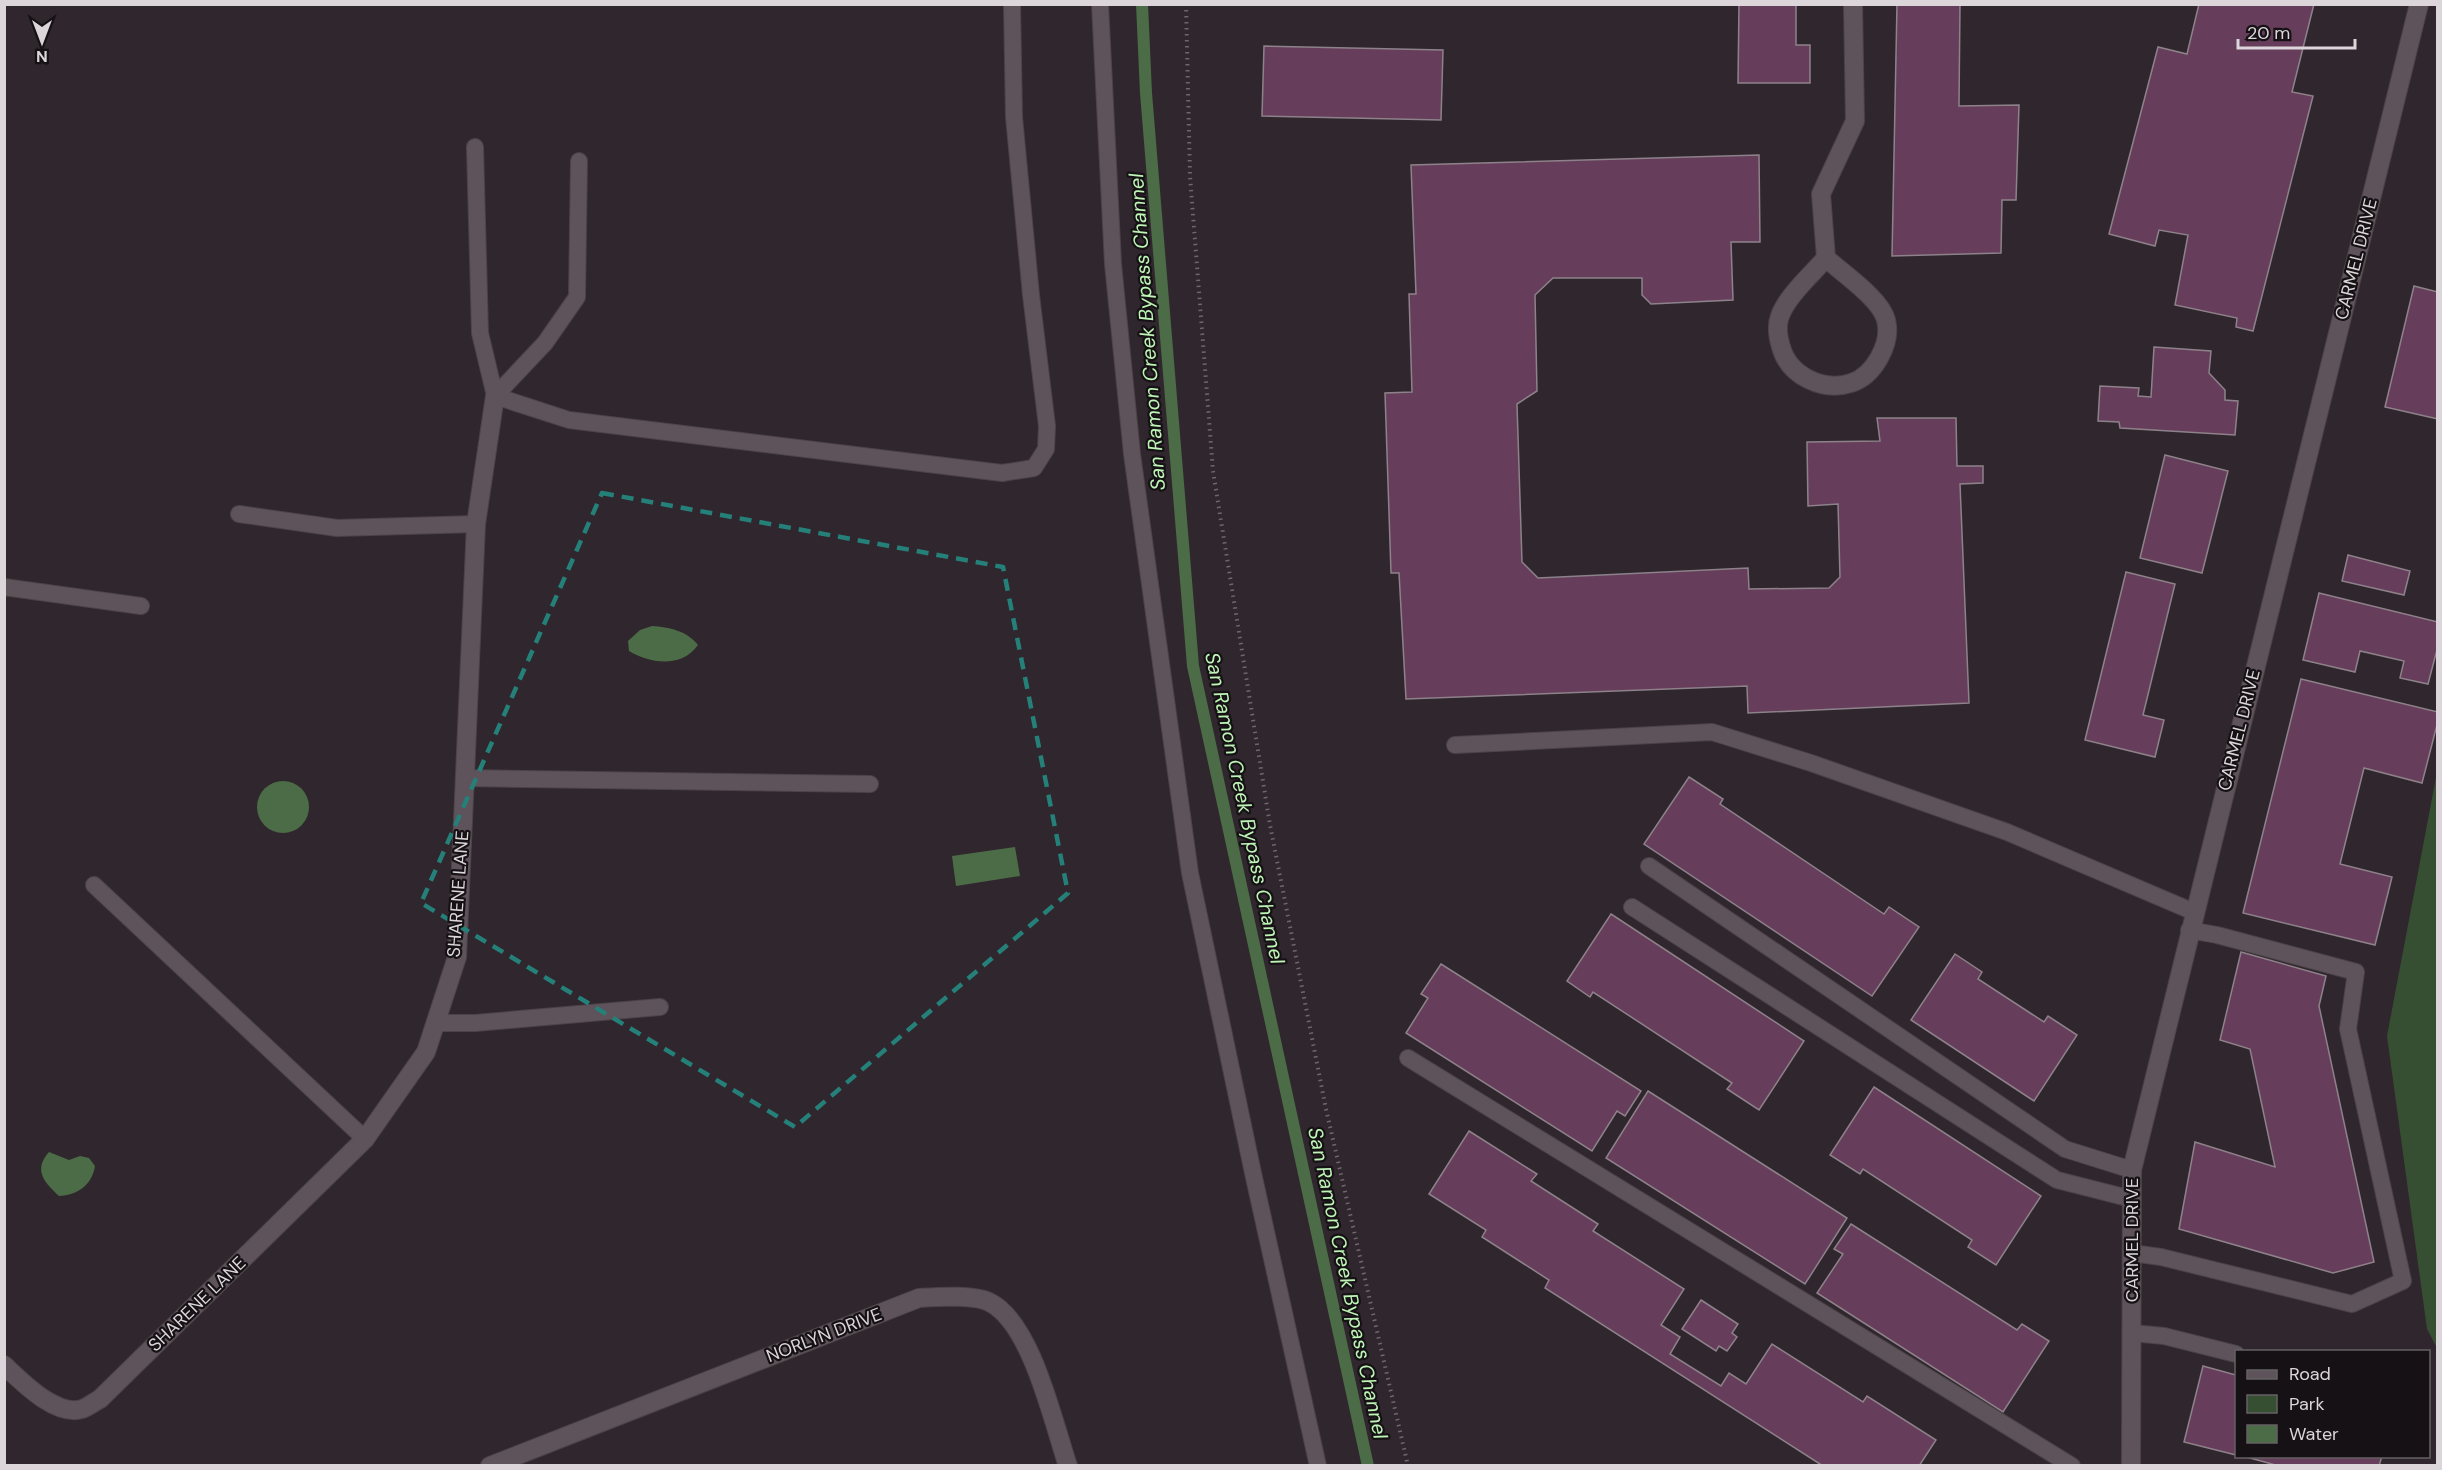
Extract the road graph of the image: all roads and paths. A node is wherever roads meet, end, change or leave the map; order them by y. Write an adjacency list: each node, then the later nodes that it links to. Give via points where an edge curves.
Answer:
1 (1012, 4): 9 (lane, via 1014,117 1047,426 1046,449 1034,468 1002,473 569,420)
2 (1100, 4): 34 (lane, via 1113,264 1132,454 1190,873)
3 (1186, 4): 35 (path, via 1190,176 1213,471 1270,825 1326,1109)
4 (1853, 4): 8 (street, via 1855,121 1821,194)
5 (2420, 4): 20 (street, CARMEL DRIVE)
6 (474, 147): 9 (lane, via 480,333)
7 (579, 162): 9 (lane, via 577,297 545,343)
8 (1826, 258): 8 (street, via 1780,316 1778,335 1783,355 1794,370 1829,386 1852,383 1872,368 1883,353 1887,338 1886,319 1875,302)
9 (495, 396): 11 (street, SHARENE LANE)
10 (239, 514): 11 (lane, via 337,528)
11 (476, 524): 15 (street, SHARENE LANE)
12 (4, 587): 13 (lane)
13 (141, 606)
14 (1455, 745): 20 (lane, via 1712,732 2007,832)
15 (465, 778): 16 (lane); 23 (street, SHARENE LANE, via 457,957)
16 (870, 784)
17 (1649, 866): 26 (lane, via 2065,1149)
18 (94, 885): 25 (lane)
19 (1632, 907): 27 (lane, via 2057,1180)
20 (2194, 912): 21 (street, CARMEL DRIVE)
21 (2189, 930): 26 (street, CARMEL DRIVE); 28 (lane, via 2356,972 2349,1029 2403,1281 2352,1304)
22 (660, 1007): 23 (lane)
23 (436, 1023): 25 (street, SHARENE LANE, via 426,1053)
24 (1408, 1058): 36 (lane)
25 (365, 1139): 31 (street, SHARENE LANE, via 99,1399 81,1410 56,1406)
26 (2132, 1170): 27 (street, CARMEL DRIVE)
27 (2132, 1199): 28 (street, CARMEL DRIVE)
28 (2132, 1253): 29 (street, CARMEL DRIVE)
29 (2132, 1333): 30 (lane, via 2164,1336); 37 (street, CARMEL DRIVE)
30 (2235, 1354)
31 (4, 1365)
32 (490, 1466): 33 (street, NORLYN DRIVE, via 919,1299 952,1297 990,1302 1012,1320 1031,1354)
33 (1068, 1466)
34 (1318, 1466)
35 (1408, 1466)
36 (2073, 1466)
37 (2131, 1466)

